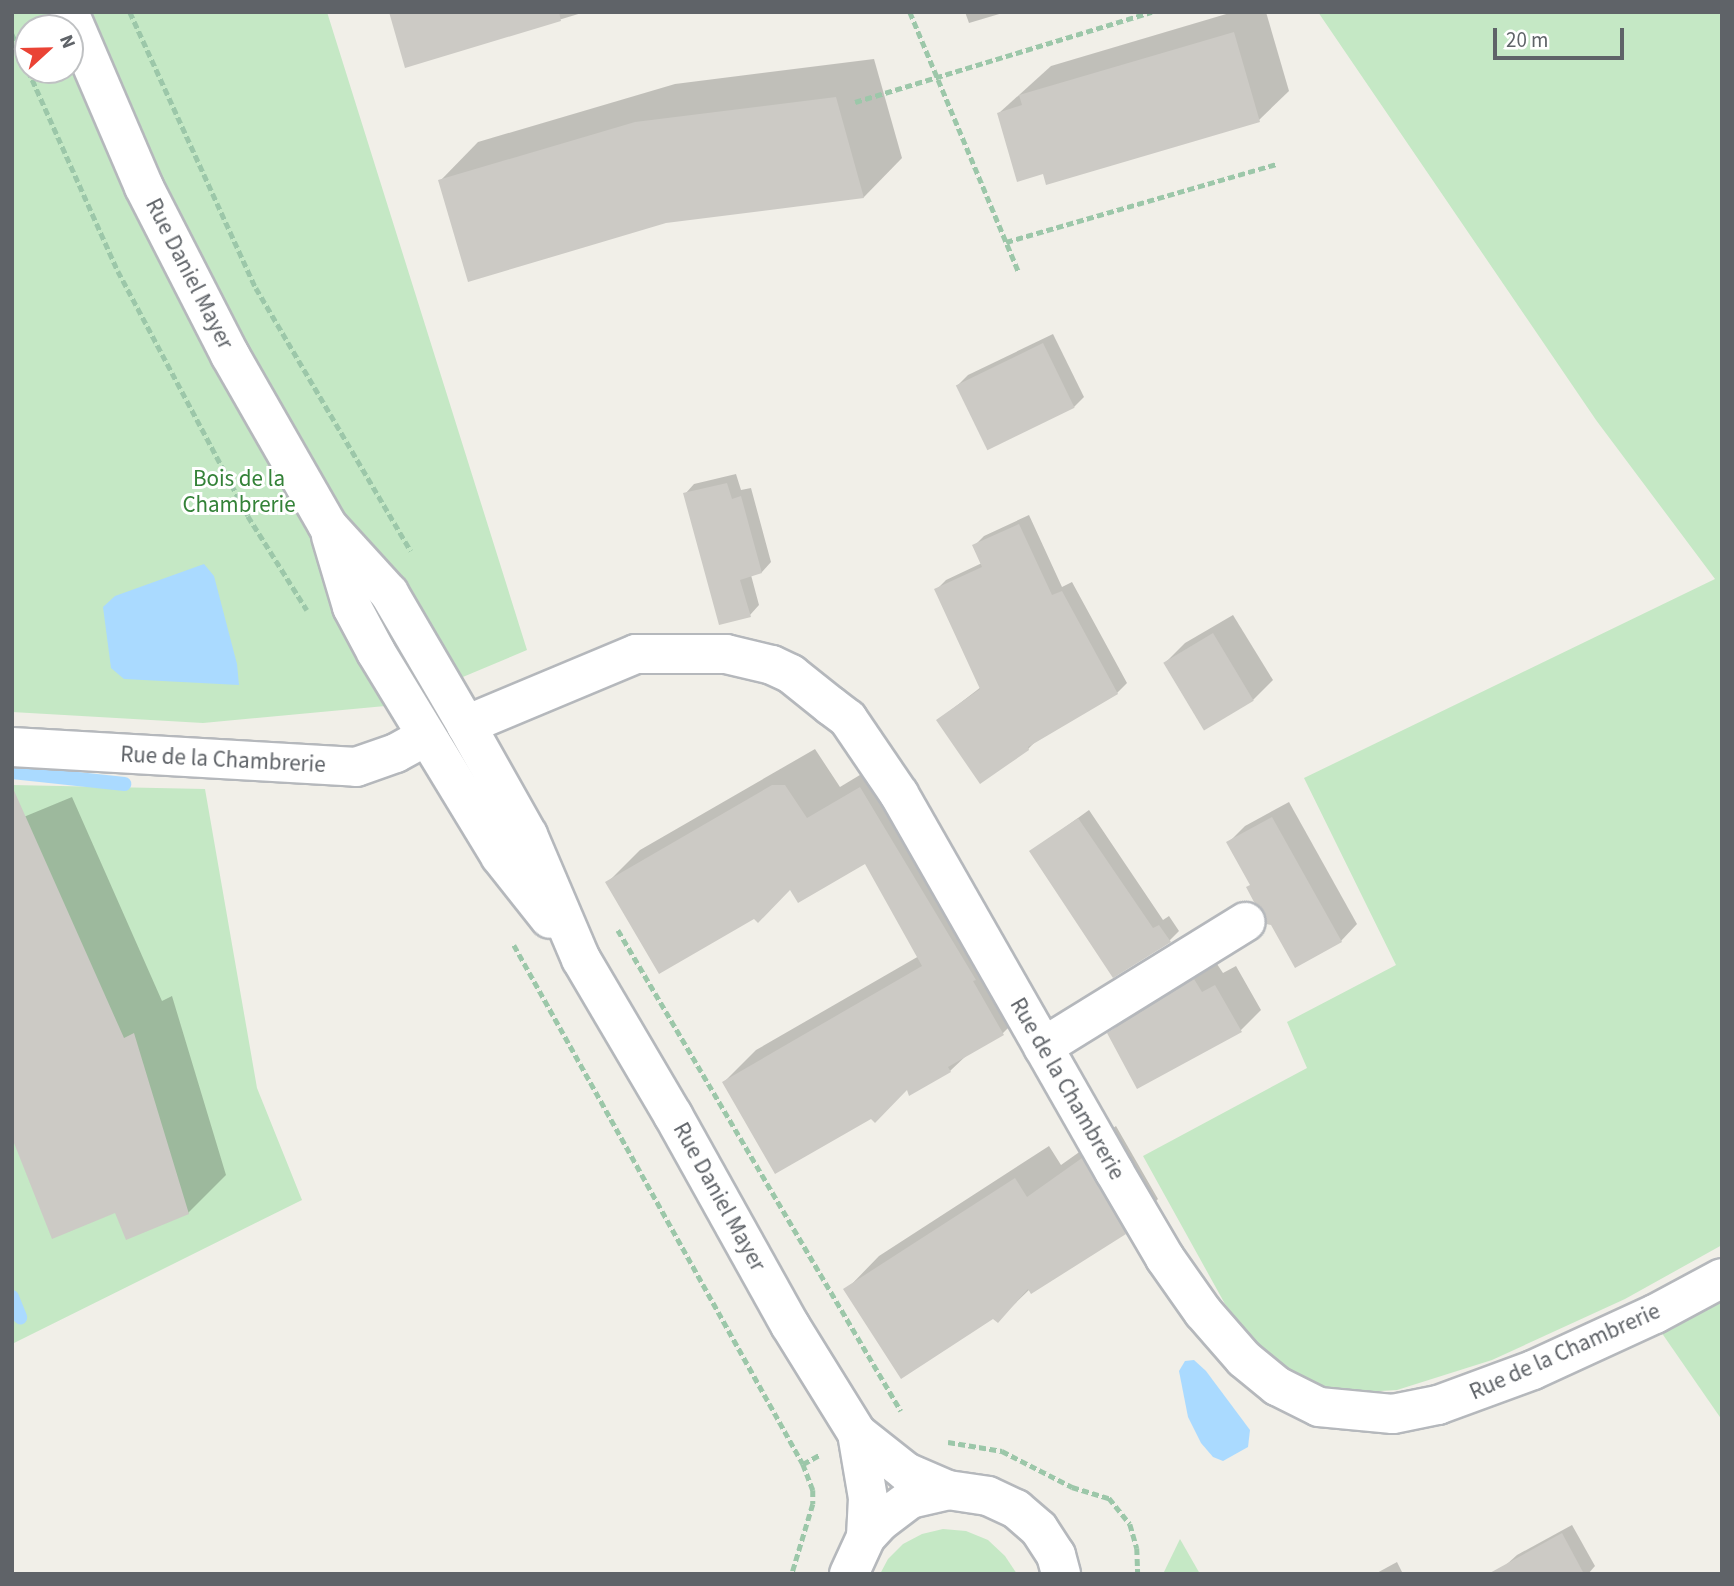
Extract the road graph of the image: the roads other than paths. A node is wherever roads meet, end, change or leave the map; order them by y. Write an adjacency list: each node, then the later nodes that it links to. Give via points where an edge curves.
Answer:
1 (69, 12): 2 (main road, Rue Daniel Mayer, via 150,199 230,355)
2 (328, 526): 3 (main road, Rue Daniel Mayer, via 389,593); 4 (main road, Rue Daniel Mayer, via 352,607)
3 (466, 725): 7 (main road, Rue Daniel Mayer, via 528,835); 8 (main road, Rue de la Chambrerie, via 636,654 726,654 791,674 848,719 899,794)
4 (427, 736): 5 (main road, Rue de la Chambrerie, via 356,767); 7 (main road, Rue Daniel Mayer, via 499,856)
5 (12, 747)
6 (1245, 922): 8 (main road)
7 (581, 959): 10 (main road, Rue Daniel Mayer, via 790,1325)
8 (1043, 1047): 9 (main road, Rue de la Chambrerie, via 1165,1258 1210,1322 1277,1386 1319,1407 1393,1414 1438,1405 1533,1370)
9 (1722, 1278)
10 (857, 1433): 11 (main road, Rue Daniel Mayer, via 906,1472); 12 (main road, Rue Daniel Mayer, via 868,1498)
11 (948, 1490): 12 (main road, via 910,1499); 14 (main road, via 988,1496 1016,1509 1039,1529 1056,1555)
12 (866, 1537): 13 (main road)
13 (849, 1574)
14 (1061, 1574)

